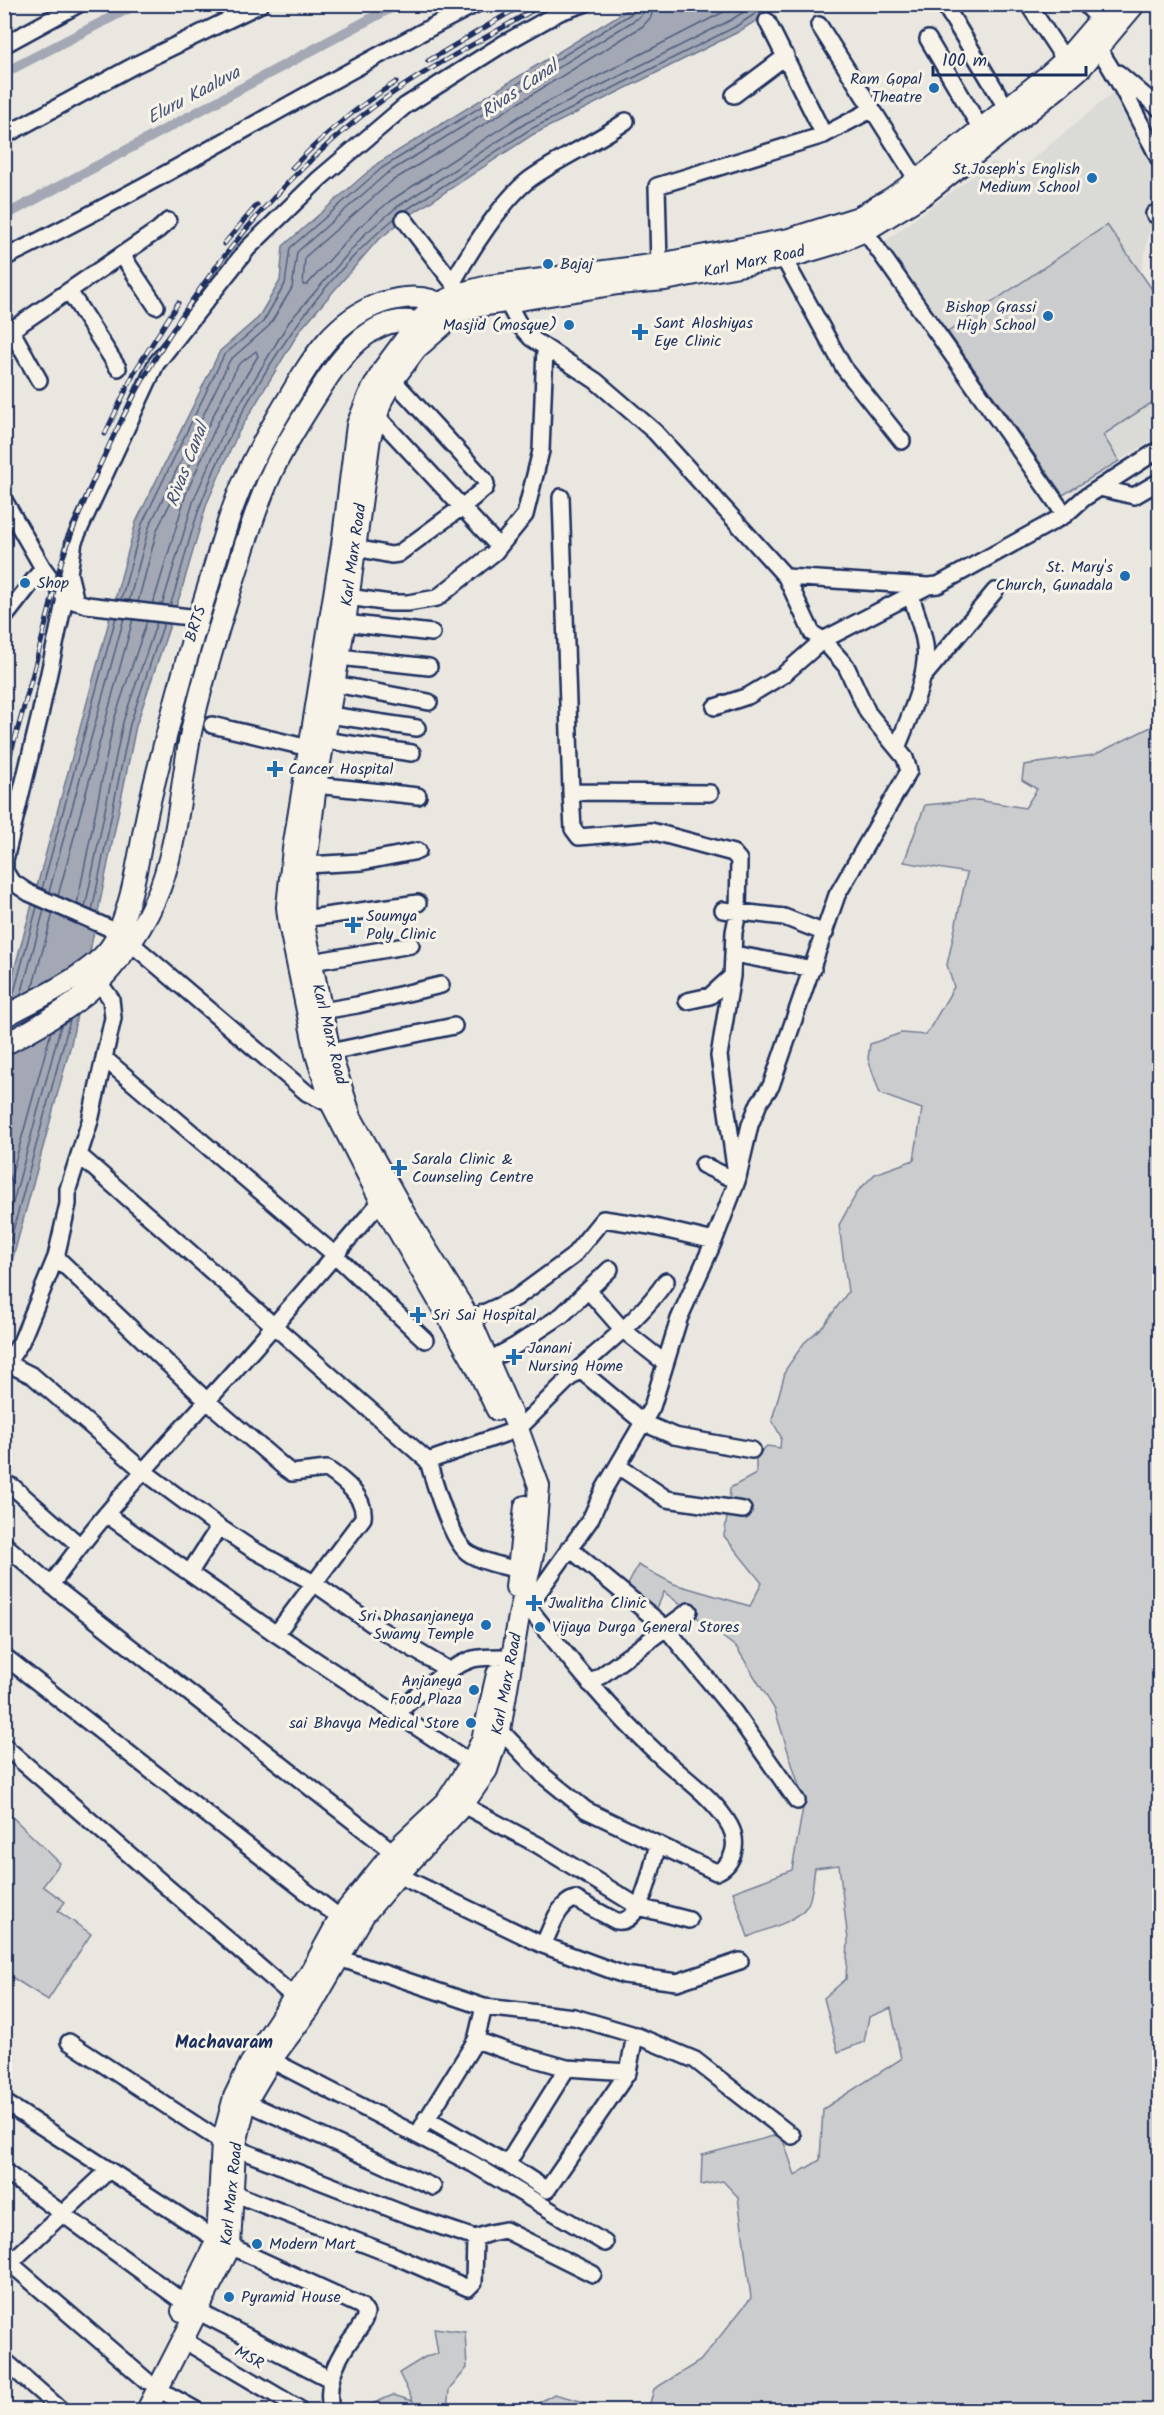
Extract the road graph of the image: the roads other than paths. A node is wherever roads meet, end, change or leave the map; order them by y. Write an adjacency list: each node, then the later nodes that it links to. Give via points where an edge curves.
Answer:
1 (79, 4): 14 (street)
2 (261, 4): 26 (street, via 135,65)
3 (476, 4): 36 (street, via 146,186)
4 (584, 4): 67 (street, via 560,12 503,44 405,106 319,179 248,248 156,364 74,541 69,573)
5 (944, 4): 20 (street)
6 (1028, 4): 17 (street)
7 (1085, 4): 10 (street)
8 (1113, 4): 10 (main road, Karl Marx Road)
9 (1135, 4): 15 (main road, Karl Marx Road)
10 (1100, 19): 17 (main road, Karl Marx Road)
11 (767, 21): 16 (street)
12 (819, 25): 22 (street)
13 (928, 39): 24 (street)
14 (4, 45)
15 (1097, 47): 18 (street); 28 (main road, Karl Marx Road, via 1058,88)
16 (786, 56): 19 (street); 25 (street)
17 (1065, 60): 20 (main road, Karl Marx Road)
18 (1115, 72): 21 (street); 27 (street, via 1131,108)
19 (734, 95)
20 (1007, 109): 24 (main road, Karl Marx Road)
21 (1160, 109)
22 (871, 110): 25 (street); 30 (street)
23 (626, 121): 38 (street, via 517,189 470,251)
24 (981, 129): 28 (main road, Karl Marx Road)
25 (824, 135): 37 (street, via 657,186)
26 (4, 136)
27 (1155, 144): 29 (street)
28 (966, 153): 30 (main road, Karl Marx Road); 33 (main road, Karl Marx Road, via 925,194)
29 (1160, 160)
30 (917, 180): 37 (main road, Karl Marx Road, via 859,217 789,239)
31 (404, 219): 38 (street)
32 (168, 221): 34 (street)
33 (866, 231): 35 (main road, Karl Marx Road); 58 (street)
34 (122, 255): 39 (street); 42 (street)
35 (783, 257): 40 (main road, Karl Marx Road, via 665,280); 51 (street, via 844,368)
36 (4, 258)
37 (659, 264): 38 (main road, Karl Marx Road)
38 (457, 287): 41 (main road, Karl Marx Road)
39 (69, 291): 45 (street); 47 (street)
40 (506, 300): 43 (main road, Karl Marx Road); 46 (street, via 520,326)
41 (441, 302): 43 (main road, BRTS); 44 (main road, Karl Marx Road); 69 (main road, BRTS, via 408,297 378,304 341,326 320,346 246,476)
42 (156, 306)
43 (457, 313): 44 (main road, Karl Marx Road)
44 (424, 329): 49 (main road, Karl Marx Road, via 416,349); 82 (main road, Karl Marx Road, via 384,368 357,425); 94 (main road, BRTS, via 396,322 364,336 346,351 266,486 202,686 164,877 150,910)
45 (8, 332): 48 (street)
46 (545, 348): 59 (street, via 541,451 525,515); 62 (street, via 596,381 655,432)
47 (118, 368)
48 (39, 380)
49 (393, 380): 50 (main road, Karl Marx Road); 57 (street, via 484,479 485,488)
50 (376, 416): 57 (street); 60 (main road, Karl Marx Road, via 365,459)
51 (902, 441)
52 (1160, 448): 54 (street)
53 (1160, 481): 54 (street, via 1134,496)
54 (1100, 488): 58 (street)
55 (561, 497): 86 (street)
56 (6, 506): 61 (street)
57 (462, 507): 59 (street); 60 (street, via 398,554)
58 (1065, 515): 63 (street, via 938,585)
59 (499, 547): 66 (street, via 437,598 399,603)
60 (356, 548): 66 (main road, Karl Marx Road)
61 (43, 568): 67 (street); 68 (street)
62 (786, 577): 63 (street); 72 (street, via 812,633)
63 (928, 586): 65 (street)
64 (995, 591): 75 (street)
65 (911, 595): 72 (street); 75 (street, via 925,645)
66 (348, 597): 70 (main road, Karl Marx Road)
67 (76, 602): 69 (street); 94 (street, via 40,715 5,871 11,881 29,893)
68 (4, 618)
69 (198, 618): 94 (main road, BRTS)
70 (345, 623): 71 (street); 73 (main road, Karl Marx Road)
71 (432, 633)
72 (823, 640): 78 (street, via 783,675 748,696); 83 (street, via 846,666 868,713)
73 (339, 657): 74 (street); 76 (main road, Karl Marx Road)
74 (429, 667)
75 (921, 680): 83 (street)
76 (335, 684): 77 (street); 79 (main road, Karl Marx Road)
77 (429, 702)
78 (715, 707)
79 (329, 715): 81 (street); 82 (main road, Karl Marx Road)
80 (212, 725): 82 (street)
81 (417, 729)
82 (316, 744): 84 (street); 85 (main road, Karl Marx Road); 110 (main road, Karl Marx Road, via 293,849 288,907 316,1054)
83 (897, 748): 95 (street, via 909,771 837,895)
84 (412, 753)
85 (316, 785): 88 (street); 90 (main road, Karl Marx Road)
86 (571, 792): 87 (street); 92 (street, via 573,829 579,837 651,831 733,853 739,860)
87 (710, 793)
88 (418, 796)
89 (418, 851): 90 (street, via 362,862)
90 (306, 865): 93 (main road, Karl Marx Road)
91 (418, 903): 93 (street)
92 (730, 911): 95 (street, via 784,917); 97 (street)
93 (303, 919): 98 (main road, Karl Marx Road)
94 (117, 933): 100 (main road, BRTS); 110 (street, via 307,1093)
95 (825, 933): 99 (street)
96 (411, 945): 98 (street)
97 (734, 954): 99 (street); 101 (street)
98 (312, 962): 104 (main road, Karl Marx Road)
99 (813, 969): 113 (street, via 771,1086 750,1125)
100 (93, 974): 105 (main road, BRTS); 107 (main road, BRTS, via 81,999); 109 (street, via 111,999 113,1018)
101 (732, 976): 103 (street, via 710,996); 113 (street, via 719,1056)
102 (441, 985): 104 (street)
103 (687, 1002)
104 (322, 1011): 108 (main road, Karl Marx Road)
105 (4, 1017)
106 (454, 1026): 108 (street)
107 (4, 1045)
108 (330, 1053): 121 (main road, Karl Marx Road, via 351,1117)
109 (104, 1058): 111 (street); 116 (street)
110 (332, 1105): 114 (main road, Karl Marx Road)
111 (79, 1155): 117 (street, via 68,1189); 122 (street)
112 (703, 1165): 113 (street)
113 (737, 1181): 115 (street)
114 (381, 1201): 116 (street); 131 (main road, Karl Marx Road)
115 (714, 1241): 121 (street, via 603,1219 572,1257 516,1298); 126 (street, via 679,1319)
116 (335, 1255): 122 (street); 124 (street)
117 (56, 1257): 127 (street); 129 (street)
118 (610, 1269): 120 (street)
119 (666, 1281): 123 (street)
120 (588, 1290): 123 (street); 125 (street, via 562,1315)
121 (470, 1319): 125 (main road, Karl Marx Road)
122 (273, 1327): 129 (street); 133 (street)
123 (623, 1330): 126 (street); 128 (street)
124 (425, 1340)
125 (489, 1360): 131 (main road, Karl Marx Road)
126 (665, 1363): 130 (street)
127 (6, 1368): 135 (street, via 33,1376)
128 (579, 1369): 130 (street); 131 (street)
129 (207, 1401): 135 (street); 145 (street, via 292,1473 327,1469 361,1500 363,1518)
130 (644, 1423): 132 (street, via 674,1436); 134 (street)
131 (512, 1431): 133 (street); 143 (main road, Karl Marx Road, via 527,1491); 148 (main road, Karl Marx Road, via 539,1486 534,1550)
132 (752, 1450)
133 (428, 1461): 143 (street, via 442,1506 465,1550)
134 (618, 1466): 137 (street, via 667,1499); 142 (street, via 590,1520)
135 (142, 1470): 138 (street); 139 (street)
136 (4, 1483): 141 (street)
137 (743, 1510)
138 (106, 1514): 141 (street); 144 (street)
139 (219, 1527): 144 (street); 145 (street, via 252,1550)
140 (4, 1544): 146 (street)
141 (79, 1545): 146 (street)
142 (569, 1548): 148 (street); 149 (street)
143 (516, 1570): 148 (main road, Karl Marx Road)
144 (190, 1572): 150 (street)
145 (314, 1583): 150 (street); 153 (street, via 378,1628)
146 (51, 1585): 162 (street)
147 (689, 1611): 149 (street)
148 (519, 1617): 152 (main road, Karl Marx Road); 154 (street); 156 (main road, Karl Marx Road)
149 (666, 1628): 154 (street); 159 (street, via 735,1713)
150 (276, 1634): 155 (street)
151 (4, 1656): 165 (street)
152 (501, 1656): 153 (street, via 474,1659); 158 (main road, Karl Marx Road, via 482,1740)
153 (450, 1671): 155 (street)
154 (590, 1684): 161 (street, via 659,1755 696,1785 731,1827 736,1844 729,1862 716,1872)
155 (397, 1713): 158 (street)
156 (500, 1730): 160 (main road, Karl Marx Road, via 487,1770); 161 (street, via 544,1776 586,1810)
157 (4, 1746): 170 (street)
158 (471, 1763): 162 (main road, Karl Marx Road, via 446,1802)
159 (797, 1801)
160 (462, 1805): 163 (main road, Karl Marx Road); 164 (street, via 538,1845)
161 (658, 1844): 164 (street)
162 (393, 1852): 165 (main road, Karl Marx Road)
163 (398, 1875): 167 (street); 168 (main road, Karl Marx Road, via 364,1915)
164 (639, 1907): 166 (street); 167 (street, via 623,1922 574,1899 567,1901)
165 (340, 1918): 170 (main road, Karl Marx Road)
166 (689, 1920)
167 (543, 1945): 169 (street, via 624,1975 677,1982)
168 (339, 1958): 171 (street); 175 (main road, Karl Marx Road, via 310,2008)
169 (740, 1962)
170 (294, 1997): 183 (main road, Karl Marx Road, via 250,2064 234,2097)
171 (484, 2007): 172 (street, via 574,2017); 173 (street)
172 (635, 2035): 177 (street); 182 (street, via 695,2060)
173 (476, 2040): 176 (street); 180 (street)
174 (69, 2042): 183 (street)
175 (271, 2060): 179 (main road, Karl Marx Road); 181 (street)
176 (567, 2068): 177 (street); 184 (street)
177 (628, 2072): 184 (street, via 547,2190)
178 (4, 2102): 185 (street)
179 (246, 2102): 183 (main road, Karl Marx Road); 187 (street)
180 (426, 2118): 181 (street); 184 (street)
181 (417, 2134): 192 (street)
182 (792, 2136)
183 (228, 2145): 188 (main road, Karl Marx Road); 190 (street); 191 (main road, Karl Marx Road)
184 (507, 2164)
185 (110, 2170): 189 (street); 191 (street)
186 (4, 2171): 189 (street)
187 (433, 2187)
188 (233, 2193): 190 (street, via 468,2288 474,2282); 191 (main road, Karl Marx Road)
189 (62, 2214): 193 (street); 195 (street)
190 (475, 2238): 194 (street, via 506,2230)
191 (223, 2243): 195 (main road, Karl Marx Road); 198 (street, via 361,2306 366,2313 364,2321)
192 (604, 2243)
193 (6, 2263): 199 (street)
194 (593, 2274)
195 (191, 2308): 196 (main road, Karl Marx Road); 198 (street); 199 (main road, Karl Marx Road)
196 (183, 2340): 199 (main road, Karl Marx Road); 200 (street, MSR)
197 (4, 2360): 201 (street)
198 (330, 2379): 205 (street)
199 (152, 2385): 202 (main road, Karl Marx Road); 203 (main road, Karl Marx Road); 204 (street)
200 (298, 2408)
201 (61, 2410)
202 (133, 2410)
203 (147, 2410)
204 (196, 2410)
205 (331, 2410)

